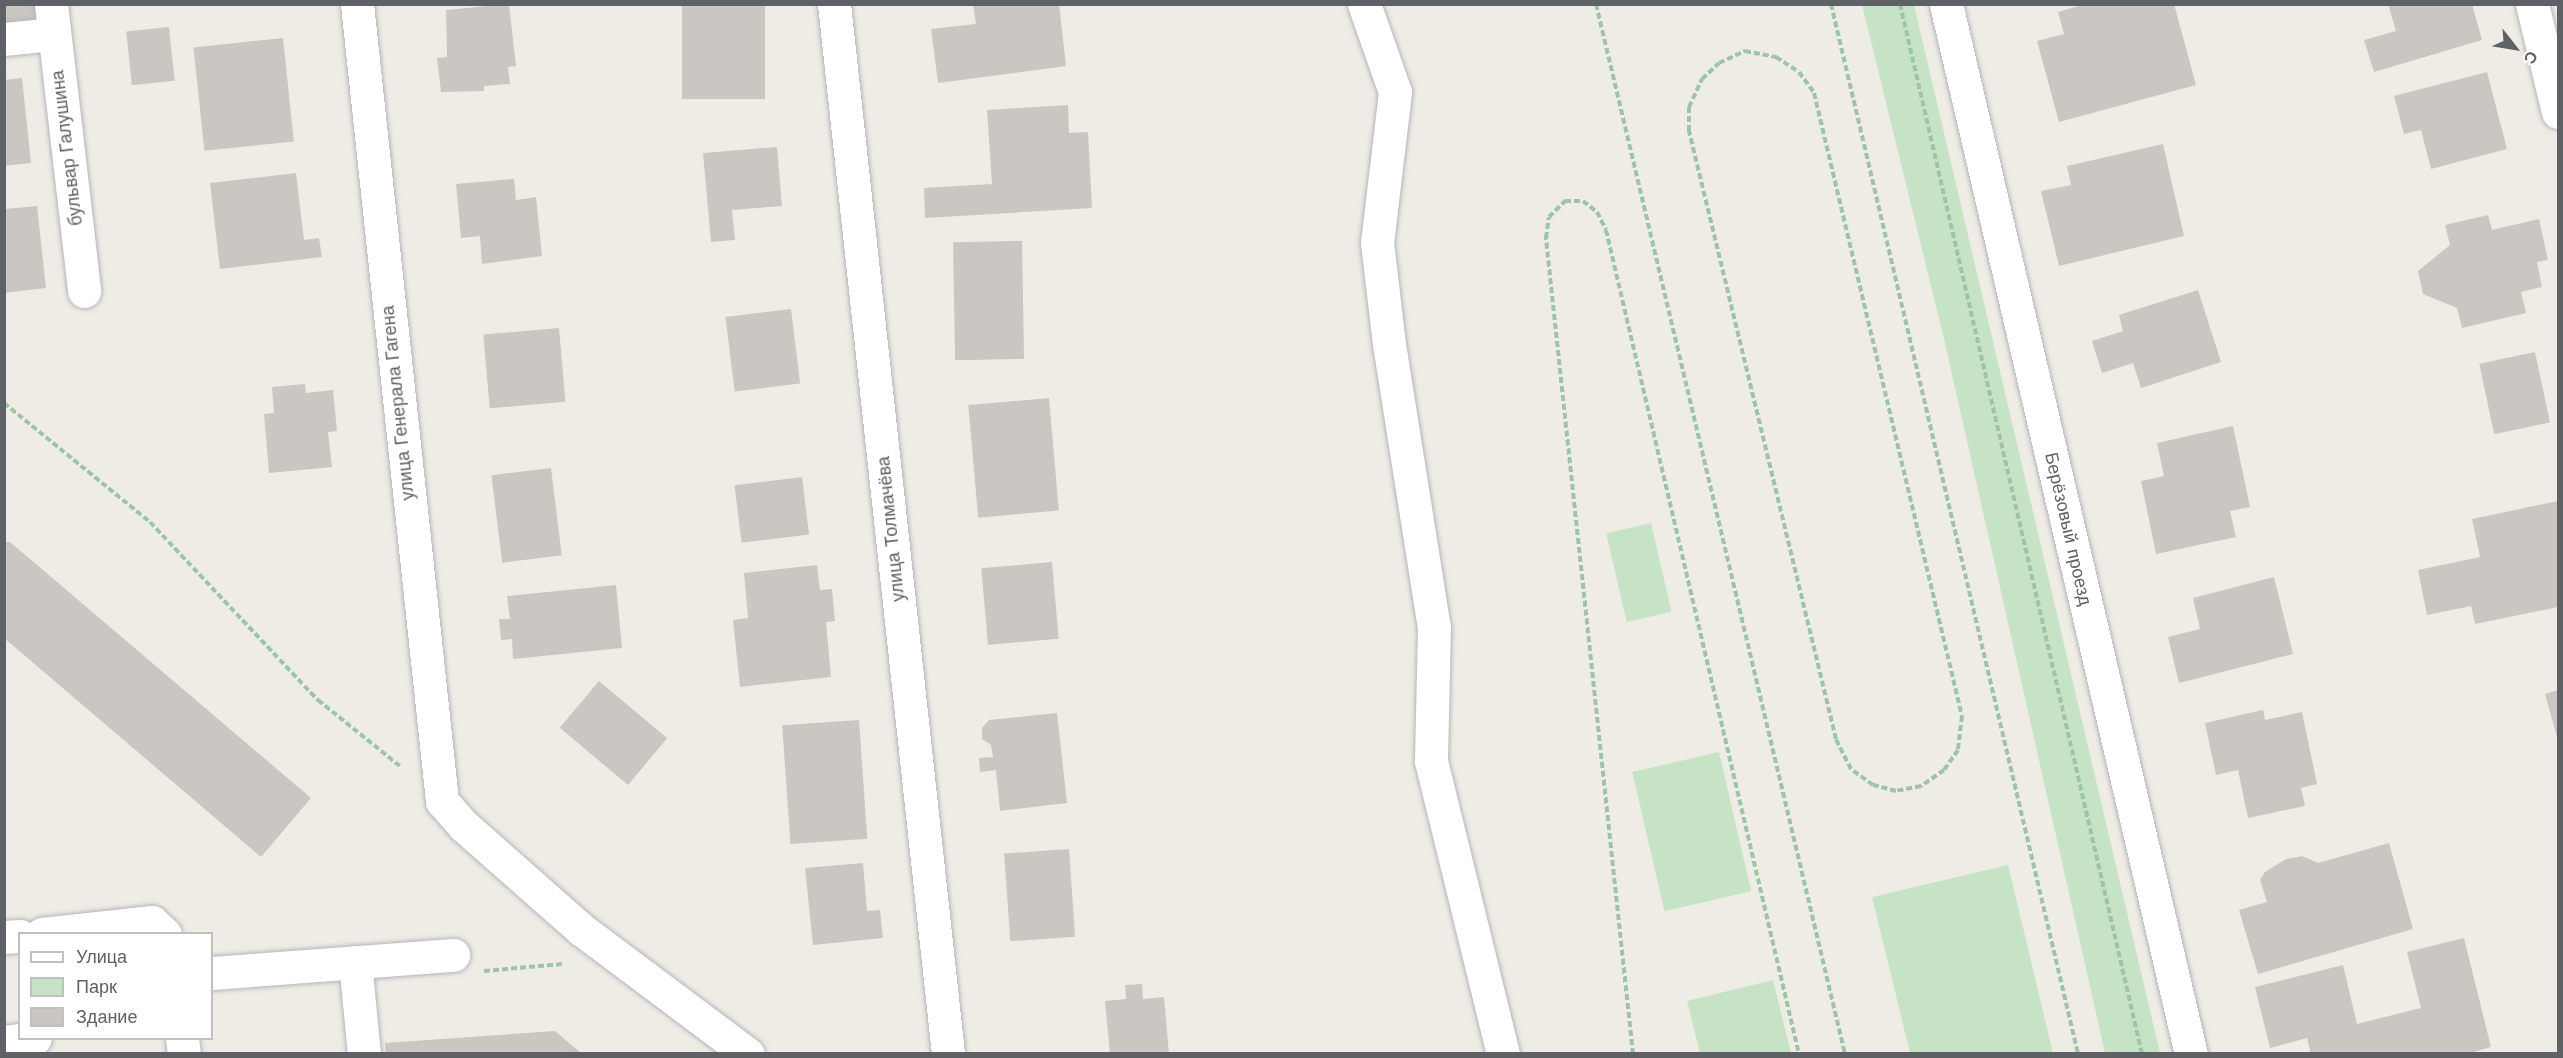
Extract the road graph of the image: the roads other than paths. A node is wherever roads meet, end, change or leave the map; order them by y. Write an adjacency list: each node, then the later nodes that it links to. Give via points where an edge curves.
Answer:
1 (357, 4): 18 (street, улица Генерала Гагена, via 442,801 464,826 582,930)
2 (834, 4): 19 (street, улица Толмачёва)
3 (1364, 4): 20 (street, via 1395,92 1377,242 1389,344 1434,627 1431,761)
4 (1946, 4): 21 (street, Берёзовый проезд)
5 (2532, 4): 8 (street)
6 (53, 19): 7 (street); 9 (street, бульвар Галушина)
7 (4, 39)
8 (2559, 112)
9 (84, 291)
10 (52, 932): 11 (street, via 152,922)
11 (164, 932)
12 (355, 963): 13 (street); 14 (street); 17 (street)
13 (463, 963)
14 (213, 973)
15 (20, 1040): 16 (street)
16 (4, 1042)
17 (364, 1053)
18 (748, 1053)
19 (948, 1053)
20 (1503, 1053)
21 (2191, 1053)

